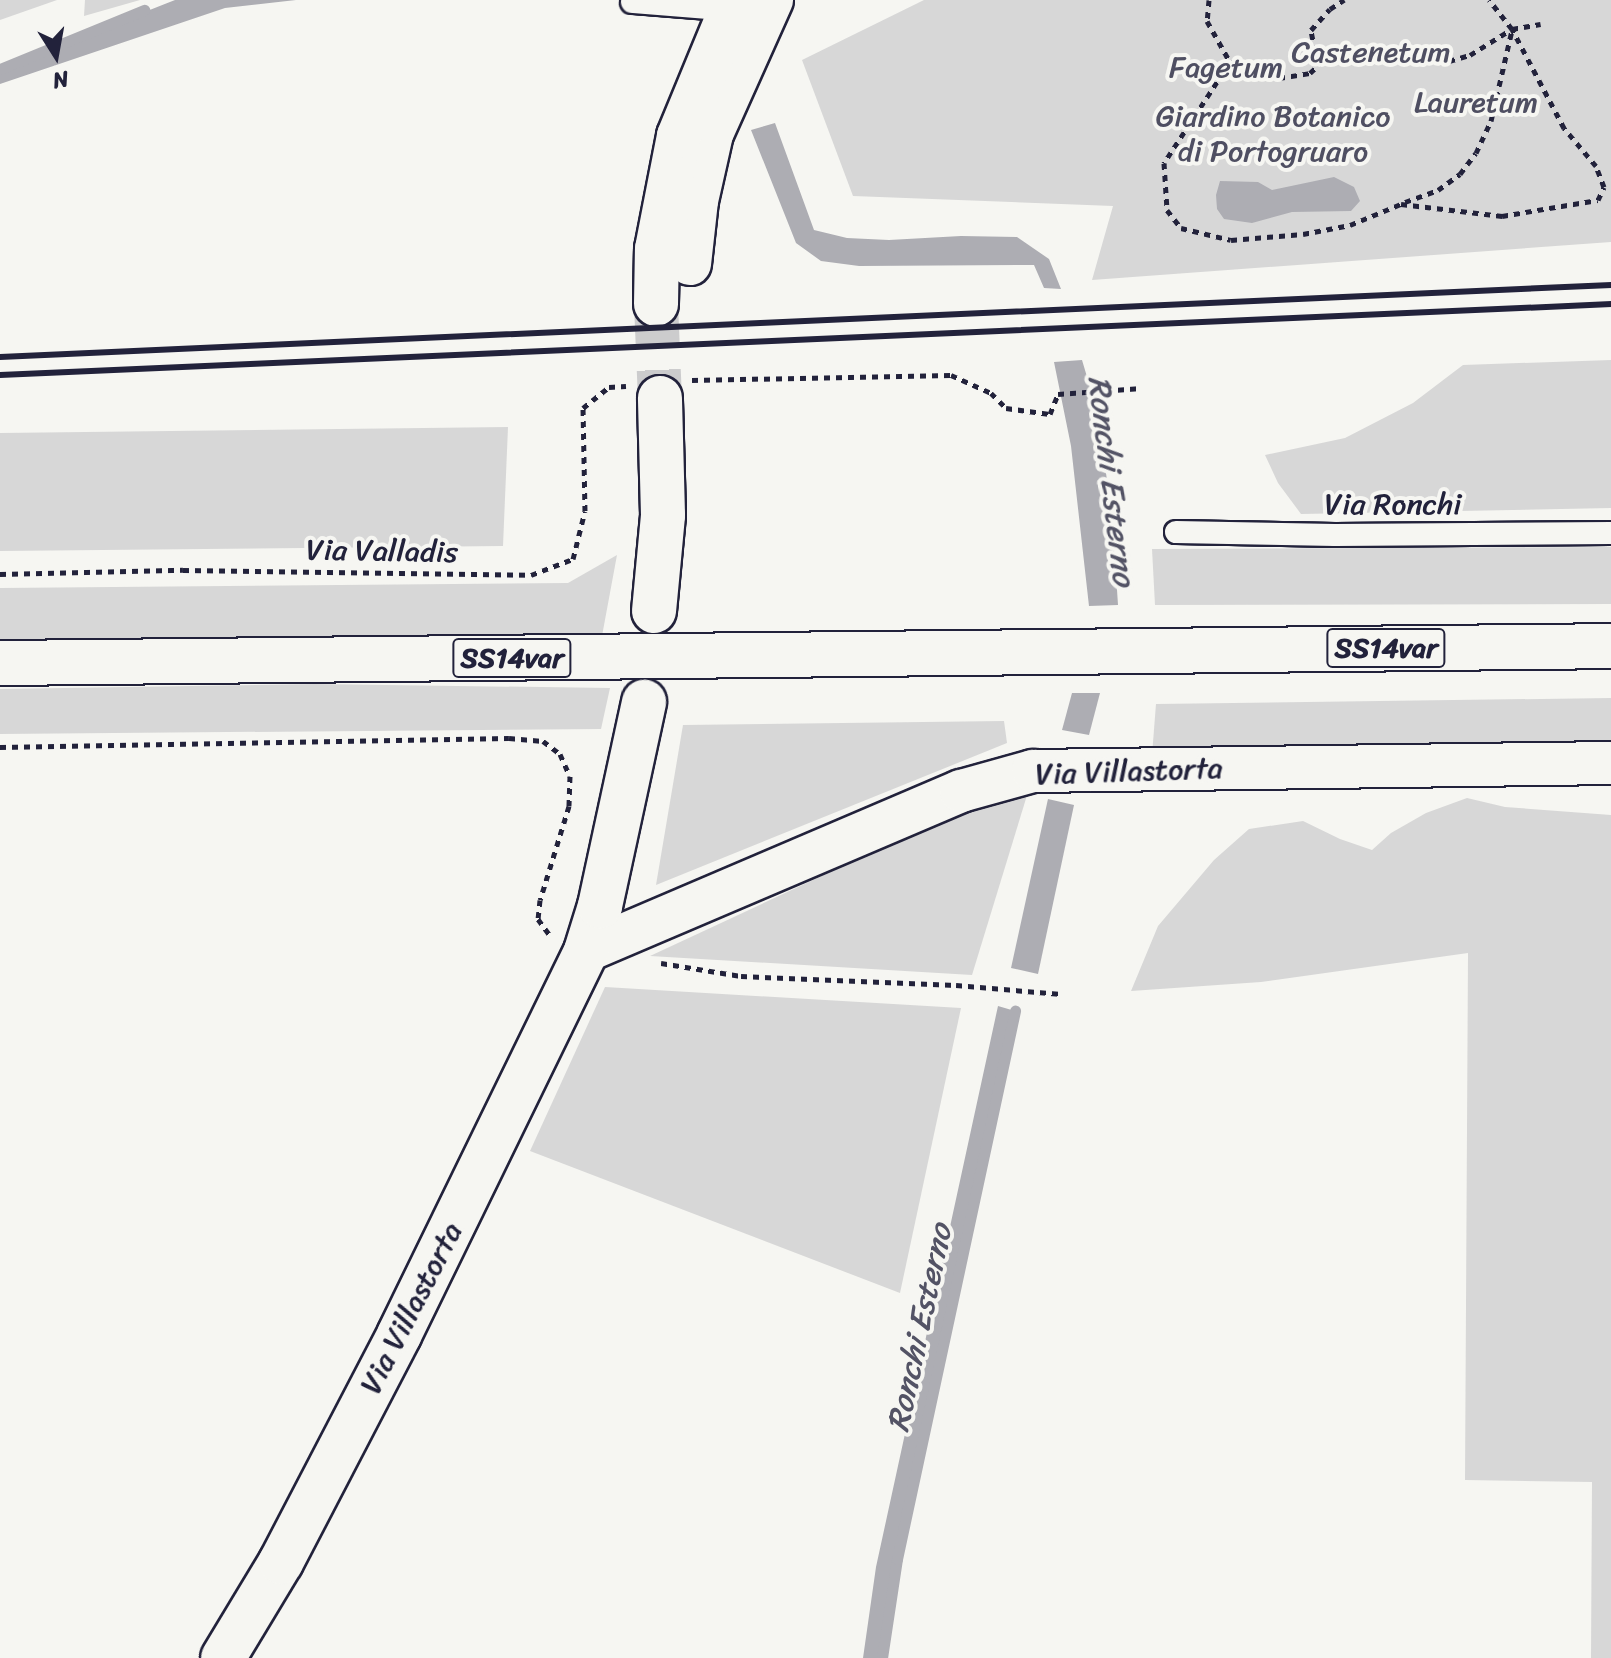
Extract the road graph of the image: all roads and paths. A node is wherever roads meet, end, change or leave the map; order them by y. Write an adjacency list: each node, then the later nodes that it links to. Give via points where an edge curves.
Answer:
1 (1209, 0): 8 (path, via 1207,21)
2 (1344, 0): 9 (path, via 1311,30)
3 (1489, 0): 7 (path)
4 (632, 2): 5 (lane)
5 (746, 3): 11 (street, via 697,201); 12 (main road, via 679,136 659,236)
6 (1541, 24): 7 (path)
7 (1512, 29): 9 (path, via 1470,55 1449,61 1389,52); 10 (path, via 1491,121 1476,153 1438,190); 10 (path, via 1564,128 1596,166 1604,187 1598,200 1502,216)
8 (1230, 62): 9 (path, via 1279,78 1310,73); 10 (path, via 1164,163 1167,210 1181,228 1231,240 1303,234 1350,225)
9 (1322, 62)
10 (1401, 204)
11 (690, 264)
12 (656, 304)
13 (661, 388): 14 (path, via 951,375 991,393 1006,408 1050,414 1058,394); 17 (path, Via Valladis, via 609,387 583,408 585,511 573,559 531,575 183,570); 18 (main road, via 663,515)
14 (1142, 388)
15 (1176, 532): 16 (lane, Via Ronchi)
16 (1611, 533)
17 (0, 574)
18 (654, 611)
19 (1611, 646): 20 (main road, SS14var)
20 (0, 663)
21 (644, 702): 24 (main road, Via Villastorta)
22 (0, 747): 24 (path, via 543,741 560,754 570,776 569,806 538,919 548,936)
23 (1611, 763): 24 (street, Via Villastorta, via 1033,771 961,791)
24 (586, 951): 27 (main road, Via Villastorta, via 399,1335 281,1562)
25 (648, 961): 26 (path, via 741,976)
26 (1062, 994)
27 (223, 1658)

